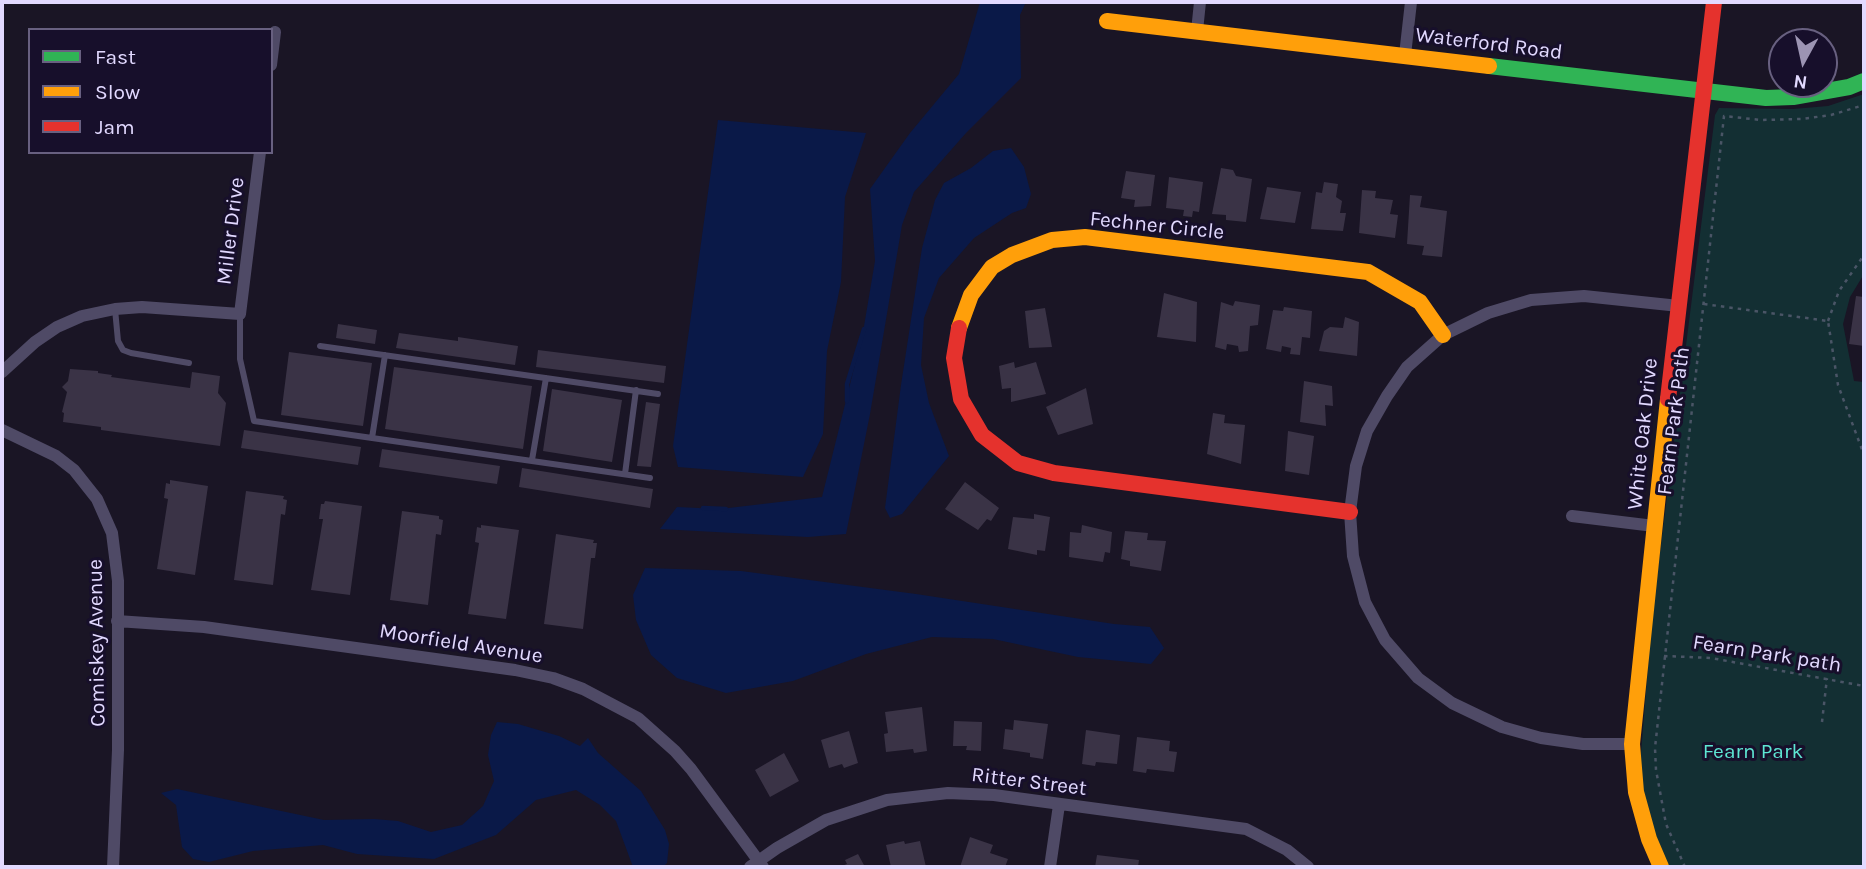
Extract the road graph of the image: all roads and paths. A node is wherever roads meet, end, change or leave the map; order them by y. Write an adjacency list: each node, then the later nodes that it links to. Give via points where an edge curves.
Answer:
1 (1199, 2): 5 (street)
2 (1411, 2): 8 (street)
3 (1714, 2): 10 (street, White Oak Drive)
4 (1107, 21): 5 (street, Waterford Road)
5 (1196, 31): 8 (street, Waterford Road)
6 (275, 32): 7 (street)
7 (273, 48)
8 (1405, 55): 10 (street, Waterford Road)
9 (1864, 81): 10 (street, Waterford Road, via 1793,97)
10 (1704, 91): 15 (street, White Oak Drive)
11 (1864, 105): 14 (path, Fearn Park Path, via 1802,119 1724,116)
12 (260, 154): 17 (street, Miller Drive)
13 (1864, 255): 18 (path, via 1839,291)
14 (1704, 304): 18 (path); 37 (path, Fearn Park Path)
15 (1679, 306): 19 (street, via 1584,296 1531,300 1488,313); 35 (street, White Oak Drive)
16 (115, 309): 17 (street); 22 (lane, via 123,350); 23 (street, via 57,327)
17 (240, 314): 28 (lane, via 240,359 254,421)
18 (1828, 321): 29 (path, via 1838,385)
19 (1443, 335): 33 (street, via 1407,367 1367,431 1356,466); 33 (street, Fechner Circle, via 1420,302 1368,272 1085,237 1052,240 1012,255 992,267 971,295 959,326 954,358 961,400 982,435 1018,463 1055,473)
20 (320, 346): 21 (lane)
21 (385, 355): 24 (lane); 28 (lane)
22 (189, 363)
23 (2, 372)
24 (546, 378): 25 (lane); 30 (lane)
25 (636, 390): 26 (lane); 31 (lane)
26 (658, 394)
27 (2, 430): 36 (street, Comiskey Avenue, via 56,456 97,499 115,551)
28 (372, 438): 30 (lane)
29 (1864, 455)
30 (532, 460): 31 (lane)
31 (625, 474): 32 (lane)
32 (650, 478)
33 (1350, 512): 41 (street, via 1353,556 1365,602 1385,640 1418,678 1452,703 1502,727 1583,744)
34 (1572, 516): 35 (street)
35 (1654, 526): 41 (street, White Oak Drive)
36 (117, 621): 43 (street, Moorfield Avenue, via 204,627 489,666 534,673 583,689 638,718 675,751); 44 (street, Comiskey Avenue)
37 (1664, 656): 38 (path, Fearn Park path, via 1711,658); 48 (path, Fearn Park Path, via 1656,770 1667,824)
38 (1827, 678): 39 (path, Fearn Park path); 40 (path)
39 (1864, 686)
40 (1822, 722)
41 (1632, 744): 47 (street, White Oak Drive, via 1636,792)
42 (1059, 805): 43 (street, Ritter Street, via 948,793 887,800 827,820); 45 (street); 46 (street, Ritter Street, via 1246,829 1287,850)
43 (757, 865)
44 (113, 867)
45 (1050, 867)
46 (1308, 867)
47 (1661, 867)
48 (1685, 867)

